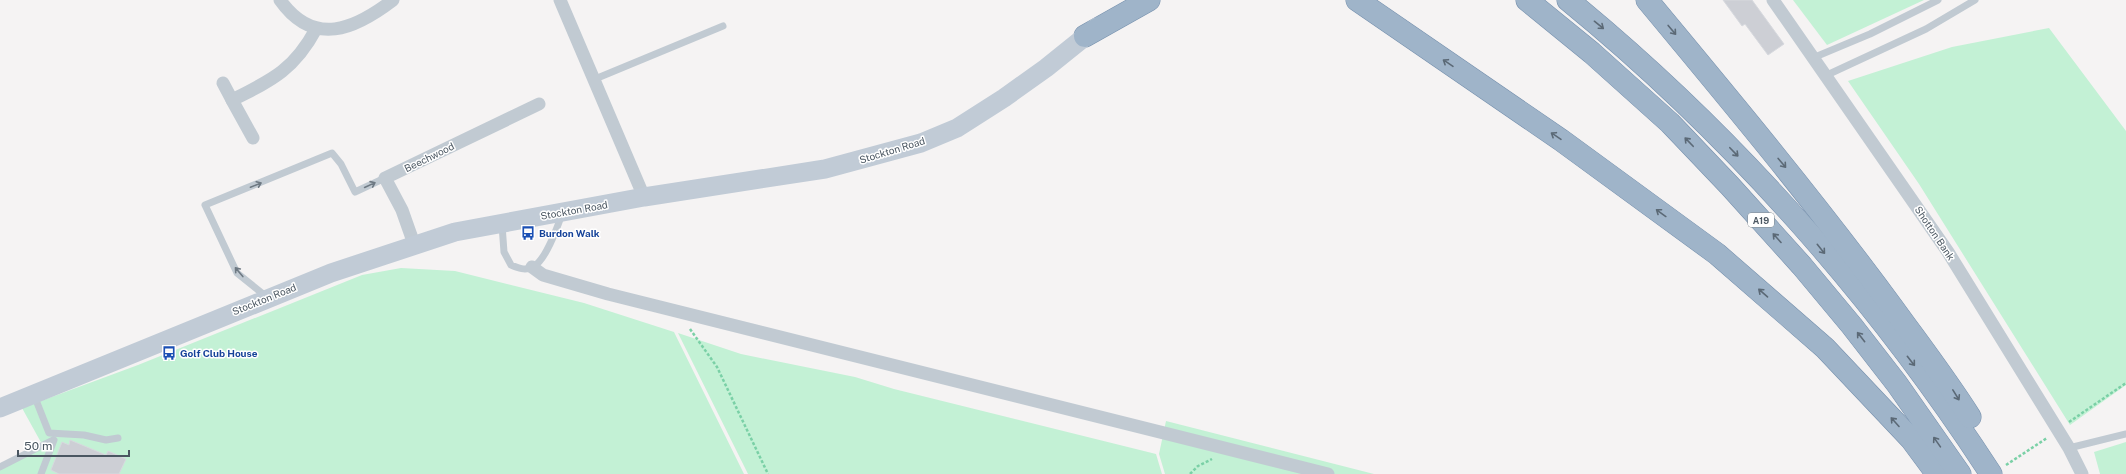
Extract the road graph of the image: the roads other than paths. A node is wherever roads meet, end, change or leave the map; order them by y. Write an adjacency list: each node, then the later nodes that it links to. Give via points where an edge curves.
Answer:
1 (280, 0): 16 (street, via 288,10)
2 (394, 0): 16 (street, via 375,14 342,28)
3 (560, 0): 20 (street)
4 (1118, 0): 14 (highway)
5 (1132, 0): 14 (main road, Stockton Road)
6 (1149, 0): 17 (highway)
7 (1357, 0): 41 (highway, one-way to 7, via 1911,439 1830,353 1717,254 1561,140)
8 (1527, 0): 42 (highway, A19, one-way to 8, via 1897,384 1852,326 1730,186 1670,123 1592,53)
9 (1568, 0): 43 (highway, A19, one-way to 43, via 1617,40 1692,108 1754,173 1875,314 1959,424)
10 (1647, 0): 44 (highway, one-way to 44, via 1789,171 1867,273 1952,389)
11 (1774, 0): 18 (street, Shotton Bank)
12 (1938, 0): 18 (lane, via 1870,34)
13 (1975, 0): 19 (lane, via 1926,29)
14 (1103, 22): 17 (main road, Stockton Road)
15 (723, 26): 20 (lane)
16 (316, 29): 22 (street, via 290,67 259,87)
17 (1085, 36): 26 (main road, Stockton Road, via 1004,98 957,128 921,143 825,169)
18 (1815, 57): 19 (street, Shotton Bank)
19 (1827, 75): 37 (street, Shotton Bank, via 1948,252)
20 (595, 79): 26 (street)
21 (223, 83): 22 (street)
22 (232, 100): 24 (street)
23 (539, 104): 25 (street, Beechwood)
24 (253, 138)
25 (385, 178): 29 (street, via 402,210); 31 (lane, one-way to 25, via 237,273 205,206 332,153 341,164 355,192)
26 (644, 197): 27 (main road, Stockton Road)
27 (563, 212): 28 (main road, Stockton Road); 30 (lane, via 555,234 540,261)
28 (502, 223): 29 (main road, Stockton Road, via 455,232); 30 (lane, via 504,252 511,265 522,269)
29 (414, 244): 31 (main road, Stockton Road)
30 (532, 267): 40 (street, via 543,275 677,311)
31 (268, 298): 32 (main road, Stockton Road, via 135,354)
32 (33, 393): 33 (main road, Stockton Road); 35 (lane, via 49,433)
33 (0, 408)
34 (2126, 434): 37 (lane)
35 (55, 437): 36 (lane, via 84,435 106,440); 38 (lane); 39 (lane)
36 (118, 438)
37 (2068, 448): 45 (street, Shotton Bank)
38 (0, 467)
39 (41, 474)
40 (1328, 474)
41 (1937, 474)
42 (1960, 474)
43 (1991, 474)
44 (2005, 474)
45 (2082, 474)

